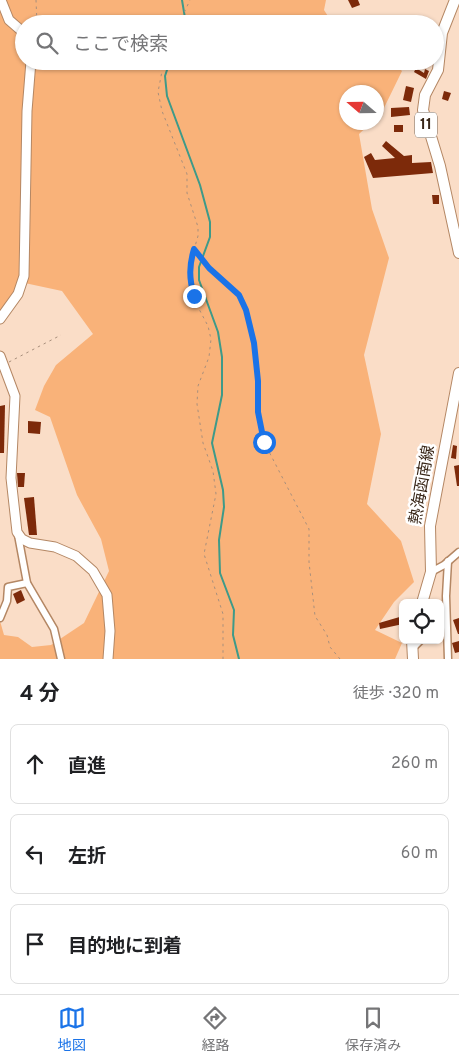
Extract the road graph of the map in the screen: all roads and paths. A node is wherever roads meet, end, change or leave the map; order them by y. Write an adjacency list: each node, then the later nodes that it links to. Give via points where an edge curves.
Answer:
1 (1, 0): 7 (street, via 9,20)
2 (36, 0): 5 (path)
3 (190, 0): 6 (path)
4 (455, 0): 8 (main road, 11)
5 (37, 15)
6 (183, 15)
7 (15, 25)
8 (444, 28)
9 (30, 70): 14 (street, via 24,276 18,294)
10 (162, 70): 12 (path, via 158,92 162,111 187,174 187,193 198,227)
11 (438, 70): 13 (main road, 11, via 424,99 423,110 442,175)
12 (194, 249): 29 (path, via 189,281 211,339 209,357 198,386 197,404 203,443 214,471 216,494 204,554 223,614); 30 (path, via 209,268 239,295 246,310 254,343 258,412 264,442 308,529 315,616 327,635 330,648)
13 (459, 253)
14 (0, 319)
15 (61, 335): 16 (path)
16 (2, 361): 18 (street, via 15,396 11,478)
17 (459, 373): 21 (main road, 熱海函南線, via 430,526)
18 (17, 532): 22 (street); 28 (street, via 30,544 55,547 76,556 93,572 107,595)
19 (459, 552): 20 (street)
20 (448, 561): 21 (street); 24 (street)
21 (431, 572): 23 (main road, 熱海函南線)
22 (27, 583): 25 (street, via 8,587 7,601); 27 (street, via 54,629)
23 (423, 599)
24 (444, 603)
25 (0, 618)
26 (444, 622): 31 (street)
27 (61, 659)
28 (108, 659)
29 (223, 659)
30 (340, 659)
31 (448, 659)

